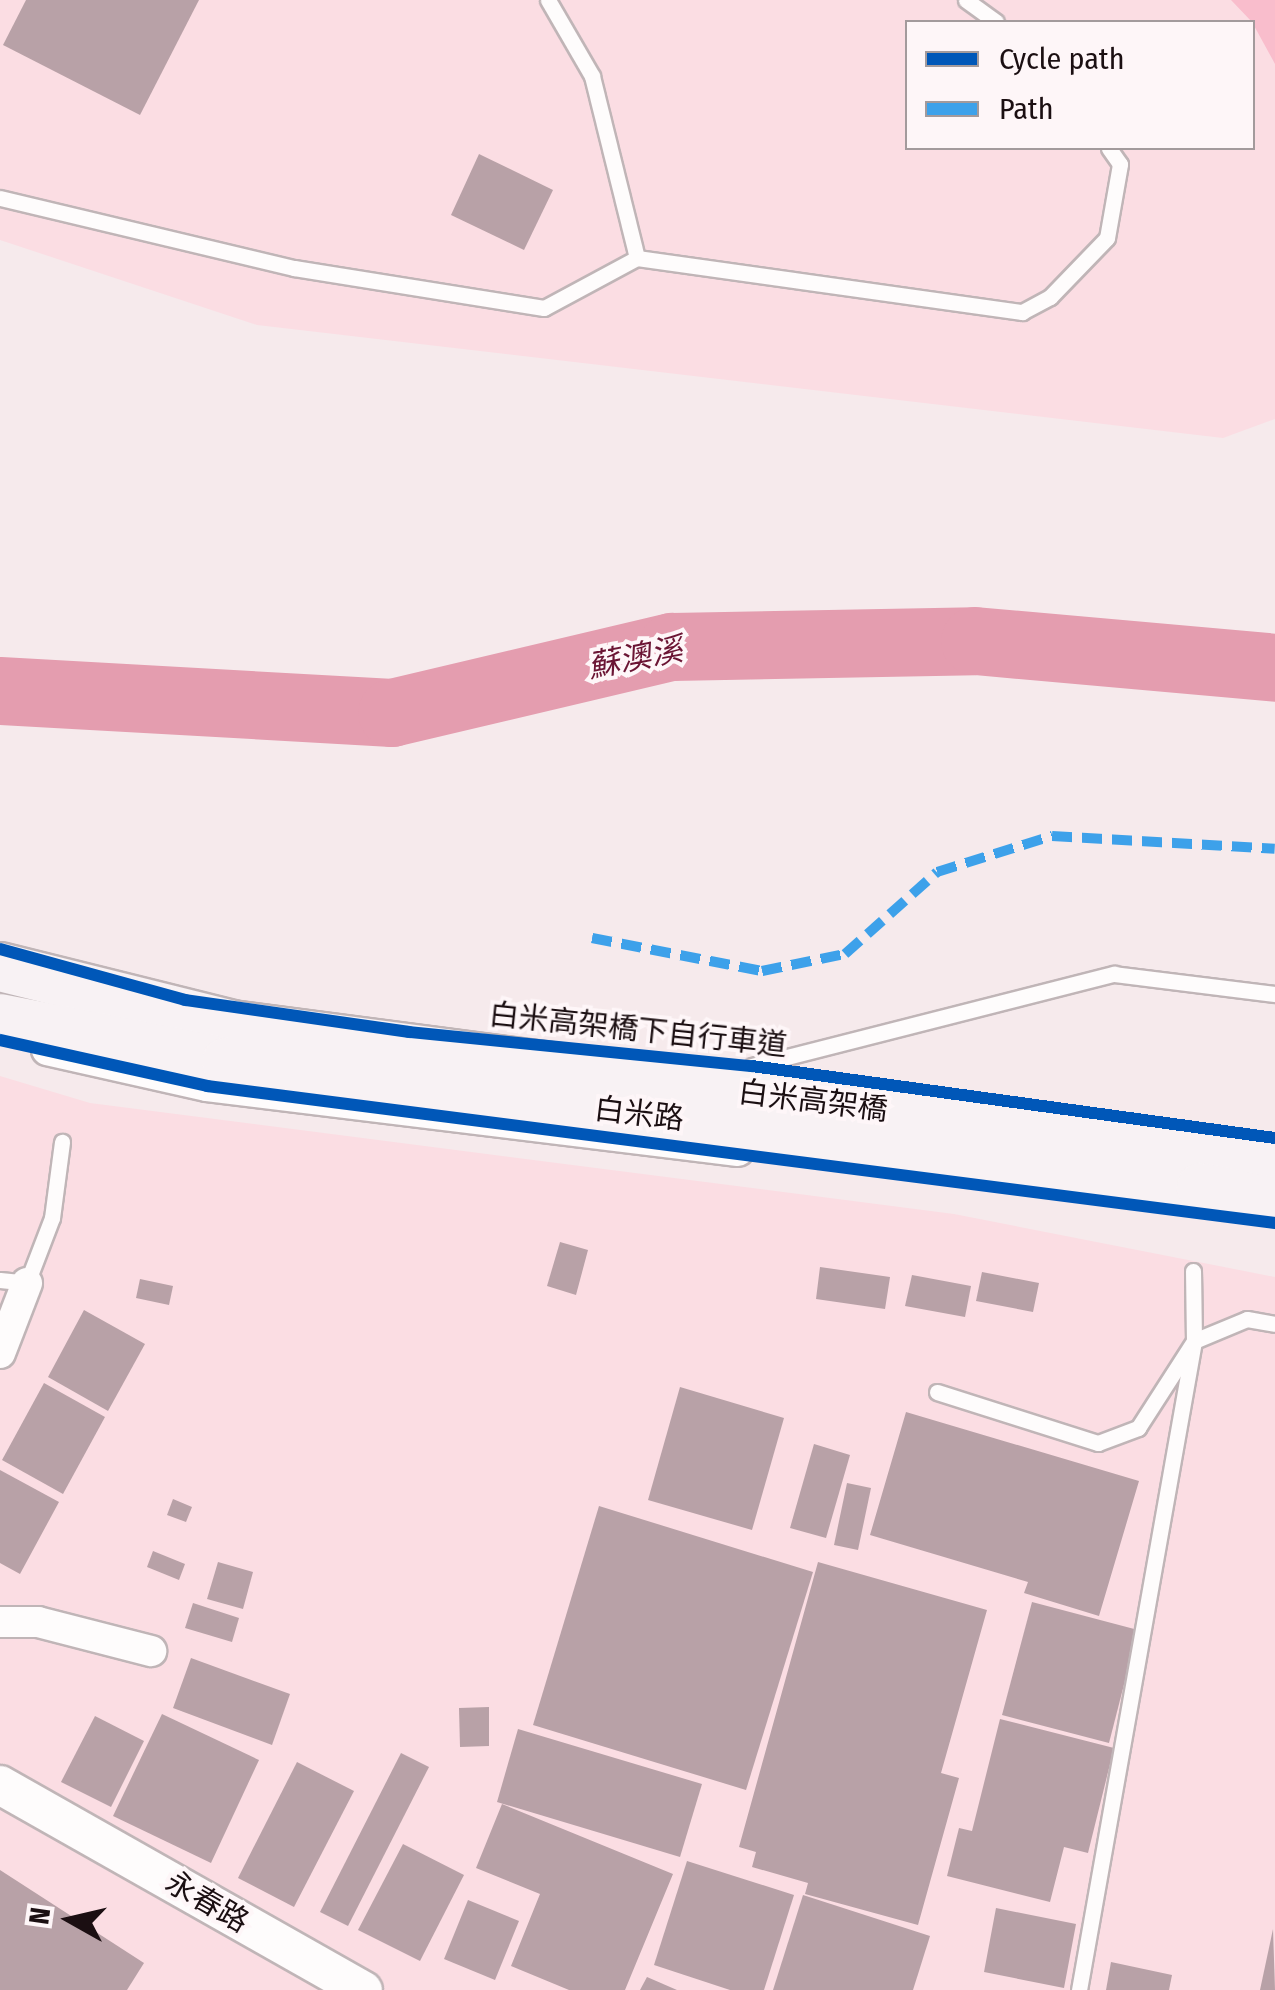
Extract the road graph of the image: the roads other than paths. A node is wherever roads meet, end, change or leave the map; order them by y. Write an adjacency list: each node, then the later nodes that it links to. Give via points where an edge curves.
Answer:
1 (548, 0): 6 (lane, via 592,76)
2 (966, 0): 3 (lane)
3 (993, 20)
4 (1110, 150): 6 (lane, via 1120,164 1107,238 1050,297 1022,312)
5 (0, 198): 6 (lane, via 294,268 544,308)
6 (637, 258)
7 (0, 967): 13 (main road, 白米高架橋, via 232,1026)
8 (1275, 994): 11 (lane, via 1114,974)
9 (0, 1018): 14 (main road, 白米高架橋, via 226,1062)
10 (0, 1040): 15 (street, 白米路, via 207,1086)
11 (752, 1066)
12 (62, 1142): 17 (lane, via 52,1218)
13 (1275, 1162)
14 (1275, 1202)
15 (1275, 1223)
16 (1194, 1271): 19 (lane)
17 (13, 1282): 20 (street)
18 (1275, 1324): 19 (lane, via 1247,1319)
19 (1194, 1342): 21 (lane, via 1138,1428 1098,1443); 26 (lane)
20 (0, 1353)
21 (937, 1392)
22 (0, 1622): 23 (street, via 38,1622)
23 (150, 1651)
24 (0, 1785): 25 (street, 永春路)
25 (363, 1990)
26 (1079, 1990)

